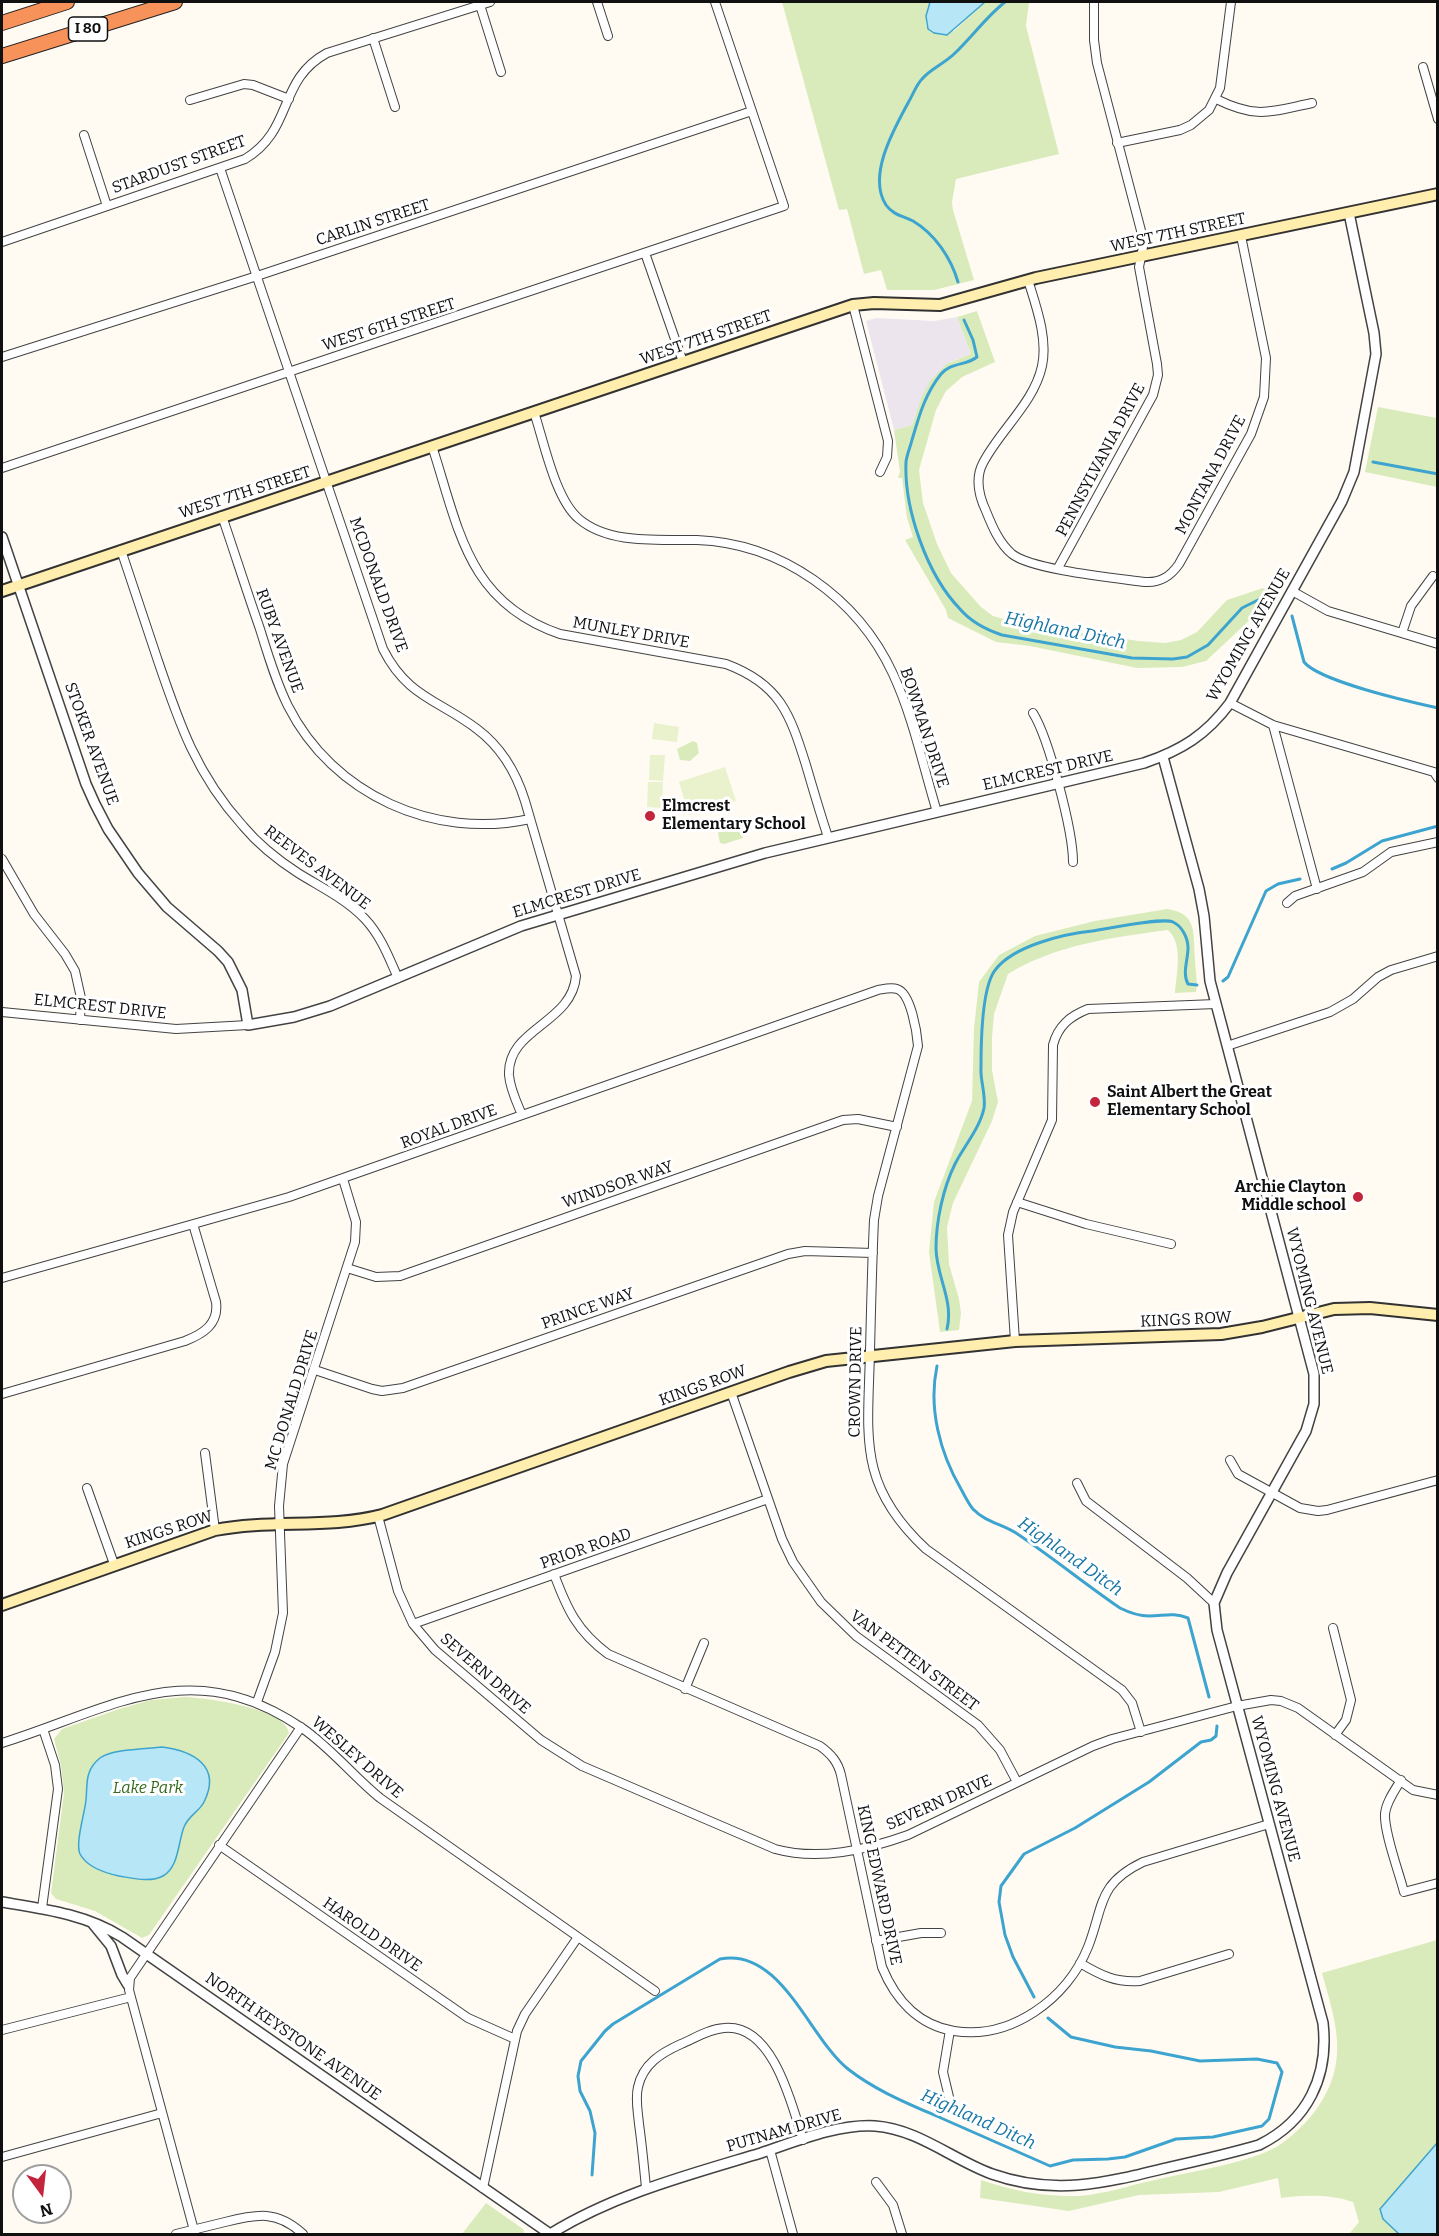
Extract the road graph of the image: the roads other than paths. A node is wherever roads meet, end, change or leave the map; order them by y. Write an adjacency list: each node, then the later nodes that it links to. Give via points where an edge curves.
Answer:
1 (67, 2): 9 (highway, I 80)
2 (175, 2): 12 (highway, I 80)
3 (490, 2): 8 (street, STARDUST STREET)
4 (597, 2): 10 (street)
5 (715, 2): 20 (street)
6 (1094, 2): 23 (street, PENNSYLVANIA DRIVE, via 1097,63)
7 (1233, 2): 16 (street)
8 (480, 5): 11 (street, STARDUST STREET); 14 (street)
9 (2, 23)
10 (608, 36)
11 (373, 38): 15 (street, STARDUST STREET, via 317,58 299,76); 19 (street)
12 (2, 56)
13 (1423, 67): 21 (street)
14 (501, 72)
15 (288, 99): 17 (street, via 244,84); 24 (street, STARDUST STREET, via 265,146)
16 (1216, 99): 18 (street, via 1253,112); 23 (street, via 1209,110 1180,130)
17 (190, 100)
18 (1312, 103)
19 (395, 107)
20 (752, 111): 30 (street, WEST 6TH STREET, via 784,207); 32 (street, CARLIN STREET)
21 (1437, 119)
22 (84, 135): 26 (street)
23 (1117, 143): 31 (street, PENNSYLVANIA DRIVE, via 1144,242)
24 (220, 168): 26 (street, STARDUST STREET); 32 (street, MCDONALD DRIVE)
25 (1437, 194): 27 (main road, WEST 7TH STREET)
26 (107, 206): 29 (street, STARDUST STREET)
27 (1349, 213): 28 (main road, WEST 7TH STREET); 50 (street, WYOMING AVENUE, via 1374,333 1375,365 1349,486)
28 (1241, 236): 31 (main road, WEST 7TH STREET); 46 (street, MONTANA DRIVE, via 1266,358 1264,398 1251,434 1179,564 1167,577 1145,582)
29 (2, 239)
30 (645, 253): 36 (street); 37 (street, WEST 6TH STREET)
31 (1142, 256): 33 (main road, WEST 7TH STREET); 46 (street, PENNSYLVANIA DRIVE, via 1139,273 1157,364 1156,385)
32 (257, 276): 35 (street, CARLIN STREET); 37 (street, MCDONALD DRIVE)
33 (1028, 280): 34 (main road, WEST 7TH STREET, via 940,305); 46 (street, MONTANA DRIVE, via 1042,337 1042,364 1029,395 983,462 978,484 996,534 1007,549 1031,563)
34 (853, 305): 36 (main road, WEST 7TH STREET); 41 (street, via 888,441 887,457)
35 (2, 357)
36 (683, 362): 38 (main road, WEST 7TH STREET)
37 (289, 372): 40 (street, WEST 6TH STREET); 42 (street, MCDONALD DRIVE)
38 (534, 412): 39 (main road, WEST 7TH STREET); 59 (street, BOWMAN DRIVE, via 566,504 589,527 621,537 709,540 742,546 792,566 838,599 870,635 894,675)
39 (432, 446): 42 (main road, WEST 7TH STREET); 61 (street, MUNLEY DRIVE, via 470,561 493,593 513,611 560,634 726,664 748,673 775,695 795,731)
40 (2, 468)
41 (880, 472)
42 (327, 482): 43 (main road, WEST 7TH STREET); 60 (street, MCDONALD DRIVE, via 389,661 409,685 476,728 497,748 520,784)
43 (222, 516): 45 (main road, WEST 7TH STREET); 60 (street, RUBY AVENUE, via 281,690 300,726 327,759 372,795 424,817 487,825)
44 (2, 537): 48 (street, STOKER AVENUE)
45 (121, 550): 48 (main road, WEST 7TH STREET); 69 (street, REEVES AVENUE, via 180,727 212,787 256,840 366,920)
46 (1058, 568)
47 (1434, 576): 51 (street, via 1411,606)
48 (18, 585): 49 (main road, WEST 7TH STREET); 74 (street, STOKER AVENUE, via 86,784 104,821 120,849 154,892 228,962 242,990)
49 (2, 591)
50 (1292, 591): 51 (street, via 1328,611); 53 (street, WYOMING AVENUE)
51 (1402, 633): 52 (street)
52 (1437, 644)
53 (1230, 703): 55 (street); 56 (street, WYOMING AVENUE, via 1195,739)
54 (1033, 713): 58 (street)
55 (1273, 725): 57 (street, via 1434,772); 65 (street)
56 (1163, 757): 58 (street, ELMCREST DRIVE); 71 (street, WYOMING AVENUE, via 1200,895 1207,968)
57 (1437, 778)
58 (1057, 784): 59 (street, ELMCREST DRIVE); 64 (street)
59 (937, 812): 61 (street, ELMCREST DRIVE)
60 (530, 819): 67 (street, MCDONALD DRIVE)
61 (828, 837): 67 (street, ELMCREST DRIVE)
62 (1437, 842): 65 (street, via 1392,852 1363,872)
63 (2, 859): 73 (street, via 75,972 81,998)
64 (1073, 862)
65 (1317, 889): 66 (street)
66 (1287, 903)
67 (560, 914): 69 (street, ELMCREST DRIVE, via 503,933); 76 (street, MCDONALD DRIVE, via 576,983 563,1008 526,1037 513,1055 509,1076)
68 (1437, 956): 75 (street, via 1385,974 1330,1012)
69 (398, 978): 74 (street, ELMCREST DRIVE, via 330,1006)
70 (901, 991): 76 (street, ROYAL DRIVE, via 878,990); 77 (street, CROWN DRIVE, via 913,1016 918,1046)
71 (1216, 1004): 75 (street, WYOMING AVENUE); 79 (street, via 1094,1009 1079,1012 1066,1021 1053,1045 1052,1120)
72 (2, 1012): 73 (street, ELMCREST DRIVE)
73 (80, 1020): 74 (street, ELMCREST DRIVE, via 176,1029)
74 (248, 1025)
75 (1227, 1046): 86 (street, WYOMING AVENUE)
76 (522, 1115): 78 (street, ROYAL DRIVE)
77 (897, 1127): 82 (street, CROWN DRIVE, via 875,1209); 83 (street, WINDSOR WAY, via 843,1119 400,1276 376,1277)
78 (343, 1179): 80 (street, ROYAL DRIVE); 83 (street, MC DONALD DRIVE, via 356,1222)
79 (1017, 1202): 81 (street, via 1086,1224); 87 (street, via 1008,1235)
80 (194, 1224): 84 (street, ROYAL DRIVE); 91 (street, via 216,1302 216,1315 209,1328 185,1341)
81 (1171, 1244)
82 (873, 1252): 88 (street, CROWN DRIVE); 89 (street, PRINCE WAY, via 805,1251 778,1257 403,1388 372,1389)
83 (348, 1268): 89 (street, MC DONALD DRIVE)
84 (2, 1278)
85 (1437, 1315): 86 (main road, KINGS ROW, via 1357,1308)
86 (1299, 1317): 87 (main road, KINGS ROW, via 1221,1334); 97 (street, WYOMING AVENUE, via 1314,1374 1314,1404 1306,1431)
87 (1015, 1341): 88 (main road, KINGS ROW)
88 (870, 1356): 90 (main road, KINGS ROW, via 812,1364); 114 (street, CROWN DRIVE, via 869,1451 880,1487 898,1520 926,1549 1122,1690 1135,1709)
89 (315, 1370): 100 (street, MC DONALD DRIVE, via 283,1464)
90 (731, 1392): 98 (street, VAN PETTEN STREET); 99 (main road, KINGS ROW)
91 (2, 1394)
92 (205, 1453): 101 (street)
93 (1230, 1460): 97 (street, via 1238,1474)
94 (1437, 1480): 97 (street, via 1318,1511 1300,1508)
95 (1077, 1483): 105 (street, via 1086,1501 1187,1578)
96 (87, 1488): 102 (street)
97 (1272, 1493): 105 (street, WYOMING AVENUE)
98 (768, 1499): 103 (street, PRIOR ROAD); 118 (street, VAN PETTEN STREET, via 793,1562 821,1602 856,1636 978,1725 1000,1750)
99 (378, 1516): 100 (main road, KINGS ROW); 106 (street, SEVERN DRIVE, via 398,1591)
100 (280, 1524): 101 (main road, KINGS ROW); 110 (street, MC DONALD DRIVE, via 283,1620)
101 (215, 1530): 102 (main road, KINGS ROW)
102 (114, 1564): 104 (main road, KINGS ROW)
103 (554, 1574): 106 (street, PRIOR ROAD); 109 (street, KING EDWARD DRIVE, via 573,1619 595,1644 621,1661)
104 (2, 1603)
105 (1214, 1604): 111 (street, WYOMING AVENUE)
106 (413, 1624): 122 (street, SEVERN DRIVE, via 435,1650 541,1740 582,1766 776,1849 823,1855)
107 (1333, 1628): 115 (street, via 1351,1700 1346,1720)
108 (705, 1643): 109 (street)
109 (685, 1689): 122 (street, KING EDWARD DRIVE, via 829,1753 842,1775)
110 (257, 1702): 112 (street, WESLEY DRIVE); 113 (street, WESLEY DRIVE, via 200,1690 154,1692 117,1701)
111 (1237, 1706): 114 (street, SEVERN DRIVE); 115 (street, SEVERN DRIVE, via 1281,1701 1298,1708); 120 (street, WYOMING AVENUE)
112 (301, 1727): 121 (street); 128 (street, WESLEY DRIVE, via 380,1798)
113 (43, 1729): 116 (street, WESLEY DRIVE); 125 (street, via 58,1789)
114 (1141, 1732): 118 (street, SEVERN DRIVE, via 1093,1746)
115 (1335, 1735): 117 (street, SEVERN DRIVE)
116 (2, 1743)
117 (1401, 1780): 119 (street, SEVERN DRIVE, via 1413,1790); 123 (street, via 1385,1814 1404,1892)
118 (1017, 1782): 122 (street, SEVERN DRIVE, via 908,1835)
119 (1437, 1795)
120 (1269, 1824): 132 (street, KING EDWARD DRIVE, via 1143,1862 1122,1875 1105,1895); 140 (street, WYOMING AVENUE, via 1323,2023 1321,2071)
121 (219, 1845): 130 (street); 138 (street, HAROLD DRIVE, via 468,2018)
122 (856, 1848): 129 (street, KING EDWARD DRIVE)
123 (1437, 1883)
124 (2, 1902): 125 (street, NORTH KEYSTONE AVENUE)
125 (42, 1908): 126 (street, NORTH KEYSTONE AVENUE)
126 (92, 1922): 130 (street, NORTH KEYSTONE AVENUE, via 105,1926); 133 (street, via 111,1946)
127 (941, 1933): 129 (street)
128 (579, 1937): 134 (street, WESLEY DRIVE); 138 (street, via 525,2014)
129 (876, 1941): 137 (street, KING EDWARD DRIVE, via 882,1967 896,1995 917,2016)
130 (146, 1954): 133 (street, via 132,1972); 146 (street, NORTH KEYSTONE AVENUE)
131 (1229, 1954): 132 (street, via 1128,1982 1103,1976)
132 (1080, 1963): 137 (street, KING EDWARD DRIVE, via 1053,1997 1024,2018 986,2031)
133 (129, 1985): 135 (street)
134 (655, 1991)
135 (131, 1997): 136 (street); 141 (street)
136 (2, 2030)
137 (950, 2030): 139 (street, via 943,2058)
138 (514, 2039): 146 (street)
139 (949, 2097)
140 (1301, 2112): 142 (street, PUTNAM DRIVE, via 1291,2124 1259,2145 1074,2186 1043,2186 999,2176 920,2138 889,2128 856,2126)
141 (162, 2113): 144 (street); 148 (street)
142 (803, 2140): 143 (street, PUTNAM DRIVE); 147 (street, via 786,2087 762,2045 743,2030 714,2029 664,2051 642,2076 637,2099)
143 (770, 2150): 147 (street, PUTNAM DRIVE); 152 (street)
144 (2, 2157)
145 (876, 2182): 153 (street, via 893,2205)
146 (483, 2188): 149 (street, NORTH KEYSTONE AVENUE)
147 (646, 2188): 149 (street, PUTNAM DRIVE, via 594,2209)
148 (194, 2232): 150 (street); 151 (street, via 266,2215 286,2222)
149 (550, 2234)
150 (176, 2235)
151 (303, 2235)
152 (793, 2235)
153 (902, 2235)

